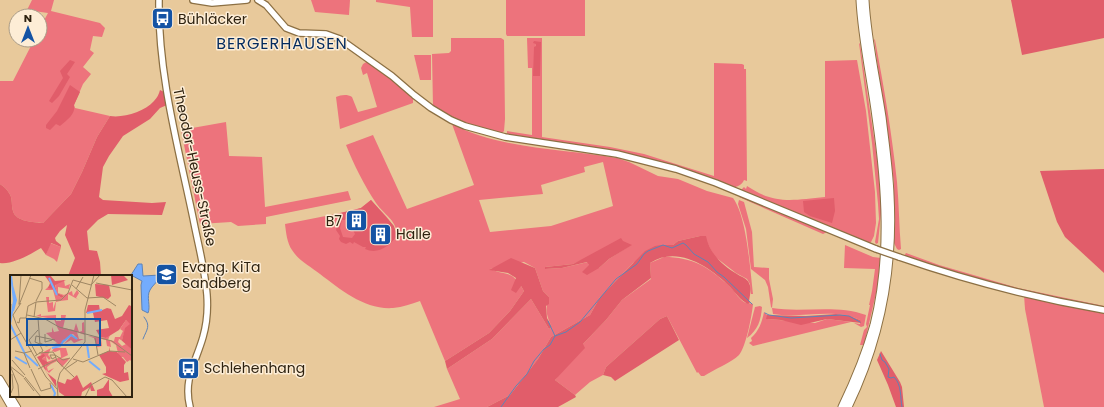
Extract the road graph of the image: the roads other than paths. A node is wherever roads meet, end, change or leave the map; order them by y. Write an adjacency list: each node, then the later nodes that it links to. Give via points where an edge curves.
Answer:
1 (159, 0): 14 (street, Theodor-Heuss-Straße, via 166,88 203,264 207,295 206,326 188,380)
2 (192, 0): 3 (street, via 212,3)
3 (247, 0)
4 (860, 0): 15 (highway, via 884,181 885,251 874,325)
5 (865, 0): 16 (highway, via 886,152 891,230 888,280 879,321 868,360)
6 (260, 1): 7 (street, bridge, via 286,28 299,33 326,34 340,40 440,114 465,126 505,137 617,154 670,167 716,183 898,257 1021,293)
7 (1104, 310)
8 (0, 379): 10 (main road)
9 (0, 388): 12 (main road)
10 (10, 396)
11 (10, 397): 13 (main road)
12 (11, 407)
13 (16, 407)
14 (190, 407)
15 (842, 407)
16 (848, 407)

